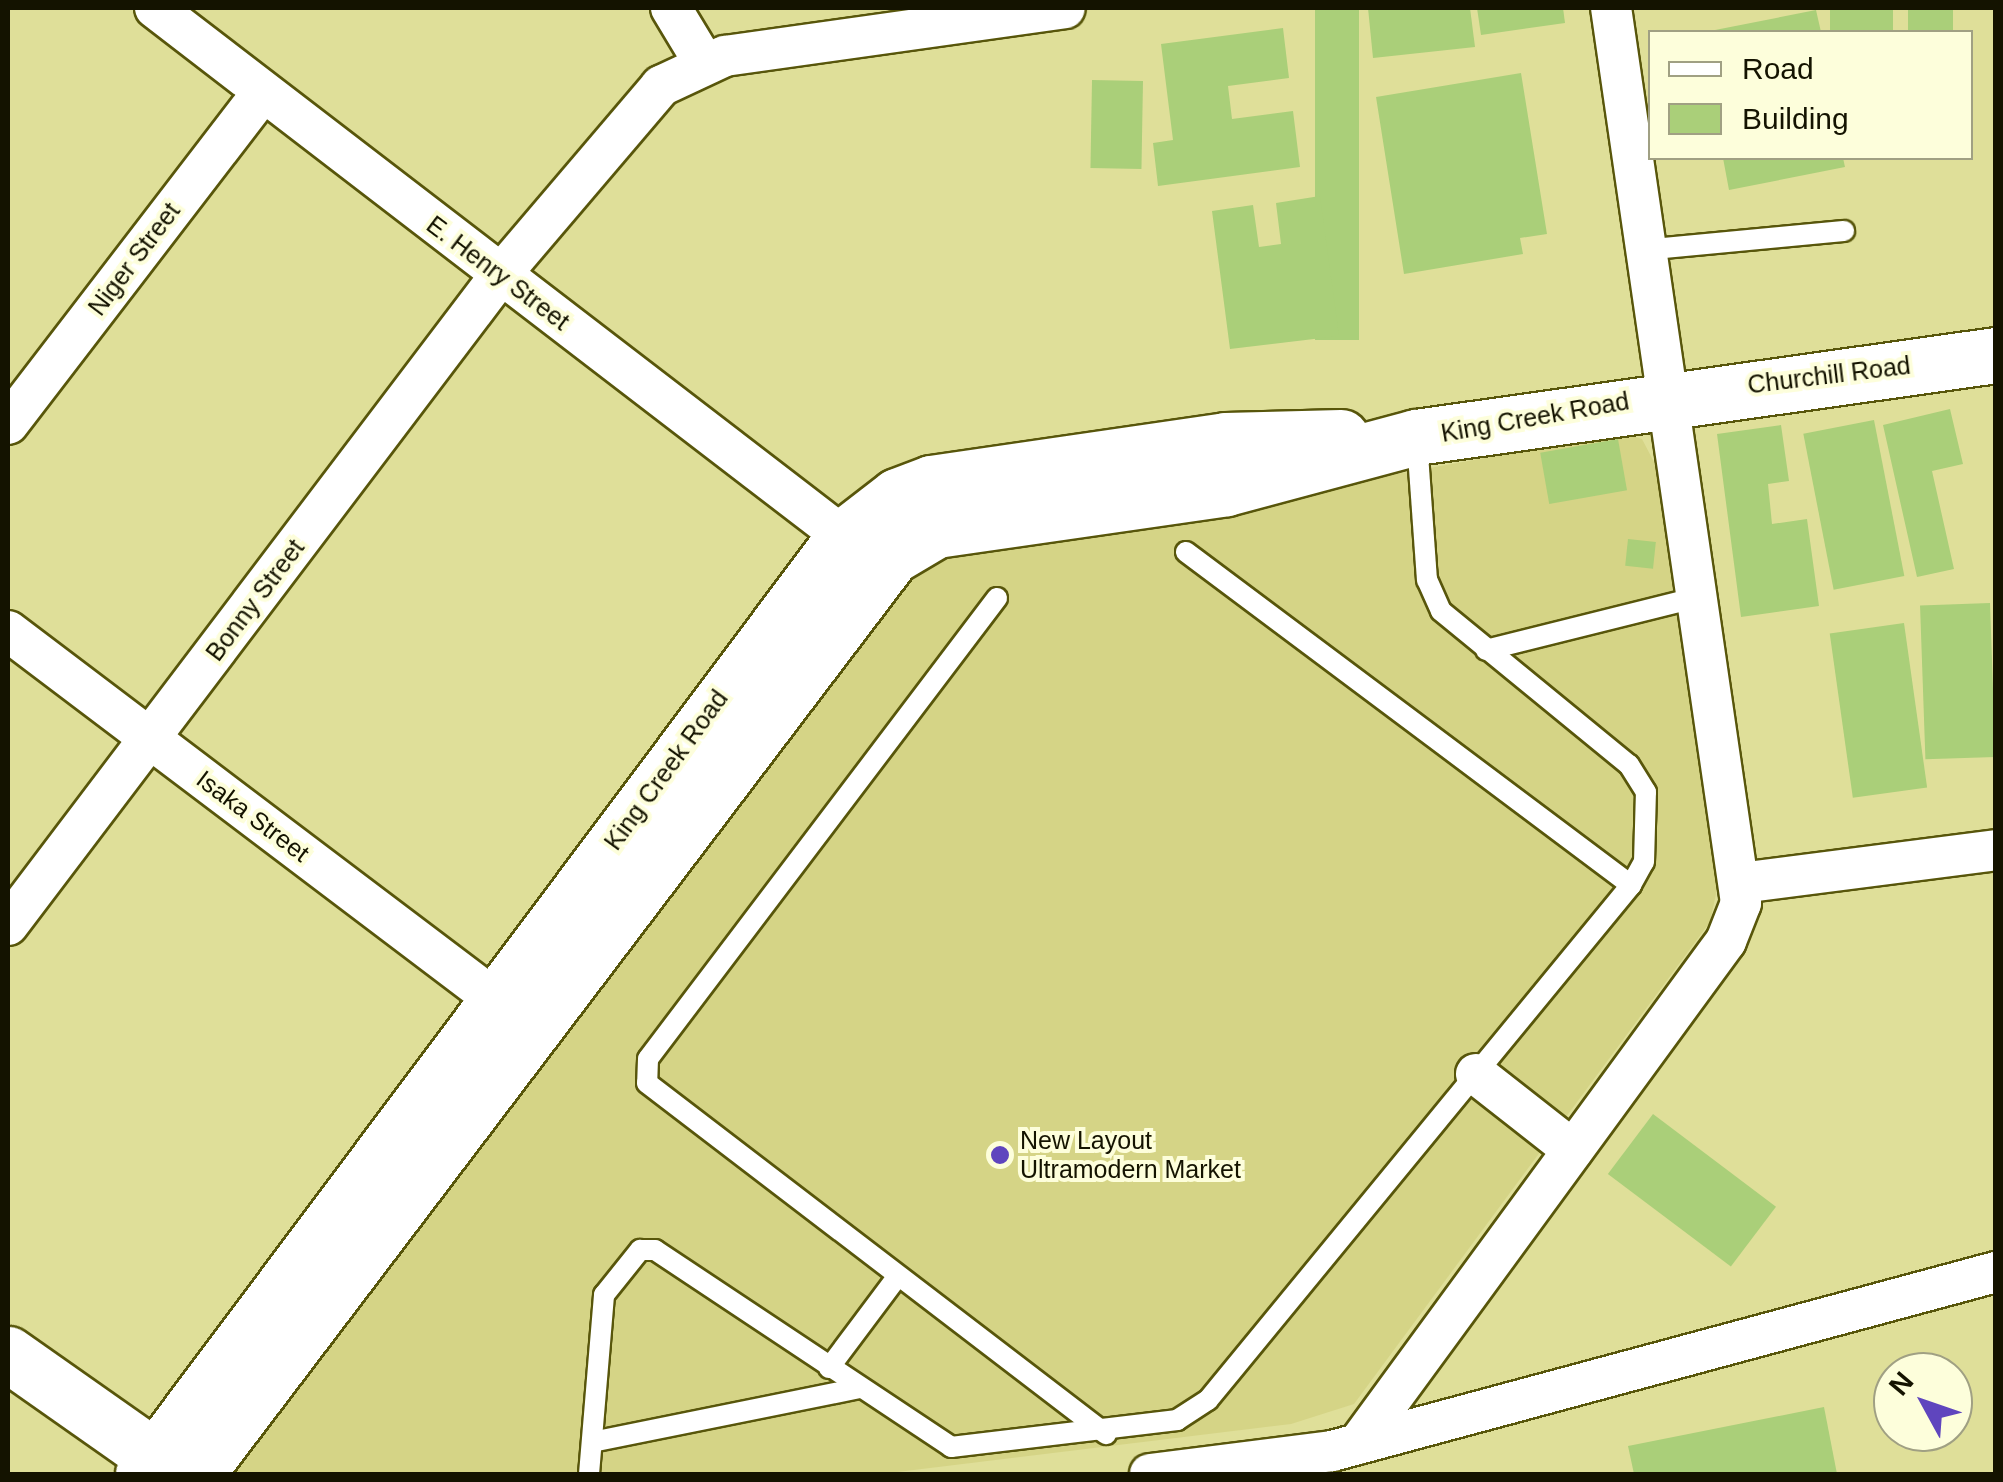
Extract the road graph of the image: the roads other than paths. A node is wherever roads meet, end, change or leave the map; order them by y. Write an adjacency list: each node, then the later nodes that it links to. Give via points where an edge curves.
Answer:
1 (155, 8): 6 (street, E. Henry Street)
2 (671, 8): 5 (street)
3 (1065, 8): 5 (street)
4 (1611, 8): 8 (street)
5 (703, 61): 9 (street, Bonny Street, via 662,86)
6 (261, 94): 9 (street, E. Henry Street); 12 (street, Niger Street)
7 (1844, 231): 8 (lane)
8 (1642, 250): 11 (street)
9 (500, 274): 14 (street, E. Henry Street); 20 (street, Bonny Street)
10 (1996, 356): 11 (street, Churchill Road)
11 (1662, 395): 13 (street, King Creek Road); 17 (street)
12 (8, 424)
13 (1412, 438): 14 (street, King Creek Road, via 1225,440 931,484 897,496); 19 (lane, via 1426,580 1441,611); 36 (street, King Creek Road, via 1226,488 936,530 892,556)
14 (844, 537): 25 (street, King Creek Road)
15 (1186, 552): 23 (lane)
16 (997, 598): 29 (lane, via 648,1059 647,1083 666,1105)
17 (1694, 598): 19 (lane); 22 (street)
18 (8, 631): 20 (street, Isaka Street)
19 (1486, 650): 23 (lane, via 1629,765 1646,792 1644,862)
20 (151, 738): 24 (street, Bonny Street); 25 (street, Isaka Street)
21 (1996, 850): 22 (street)
22 (1740, 883): 27 (street, via 1726,941)
23 (1630, 885): 26 (lane)
24 (8, 925)
25 (497, 1001): 36 (street, King Creek Road)
26 (1476, 1074): 27 (street); 33 (lane, via 1208,1400 1159,1425)
27 (1573, 1150): 35 (street)
28 (1996, 1272): 35 (street)
29 (897, 1277): 31 (lane); 33 (lane)
30 (8, 1354): 36 (street)
31 (829, 1368): 32 (lane); 34 (lane, via 655,1250 640,1250 604,1295)
32 (859, 1388): 33 (lane, via 950,1448); 34 (lane)
33 (1106, 1434)
34 (592, 1442): 37 (lane)
35 (1342, 1456): 38 (street)
36 (168, 1471)
37 (590, 1474)
38 (1150, 1474)

